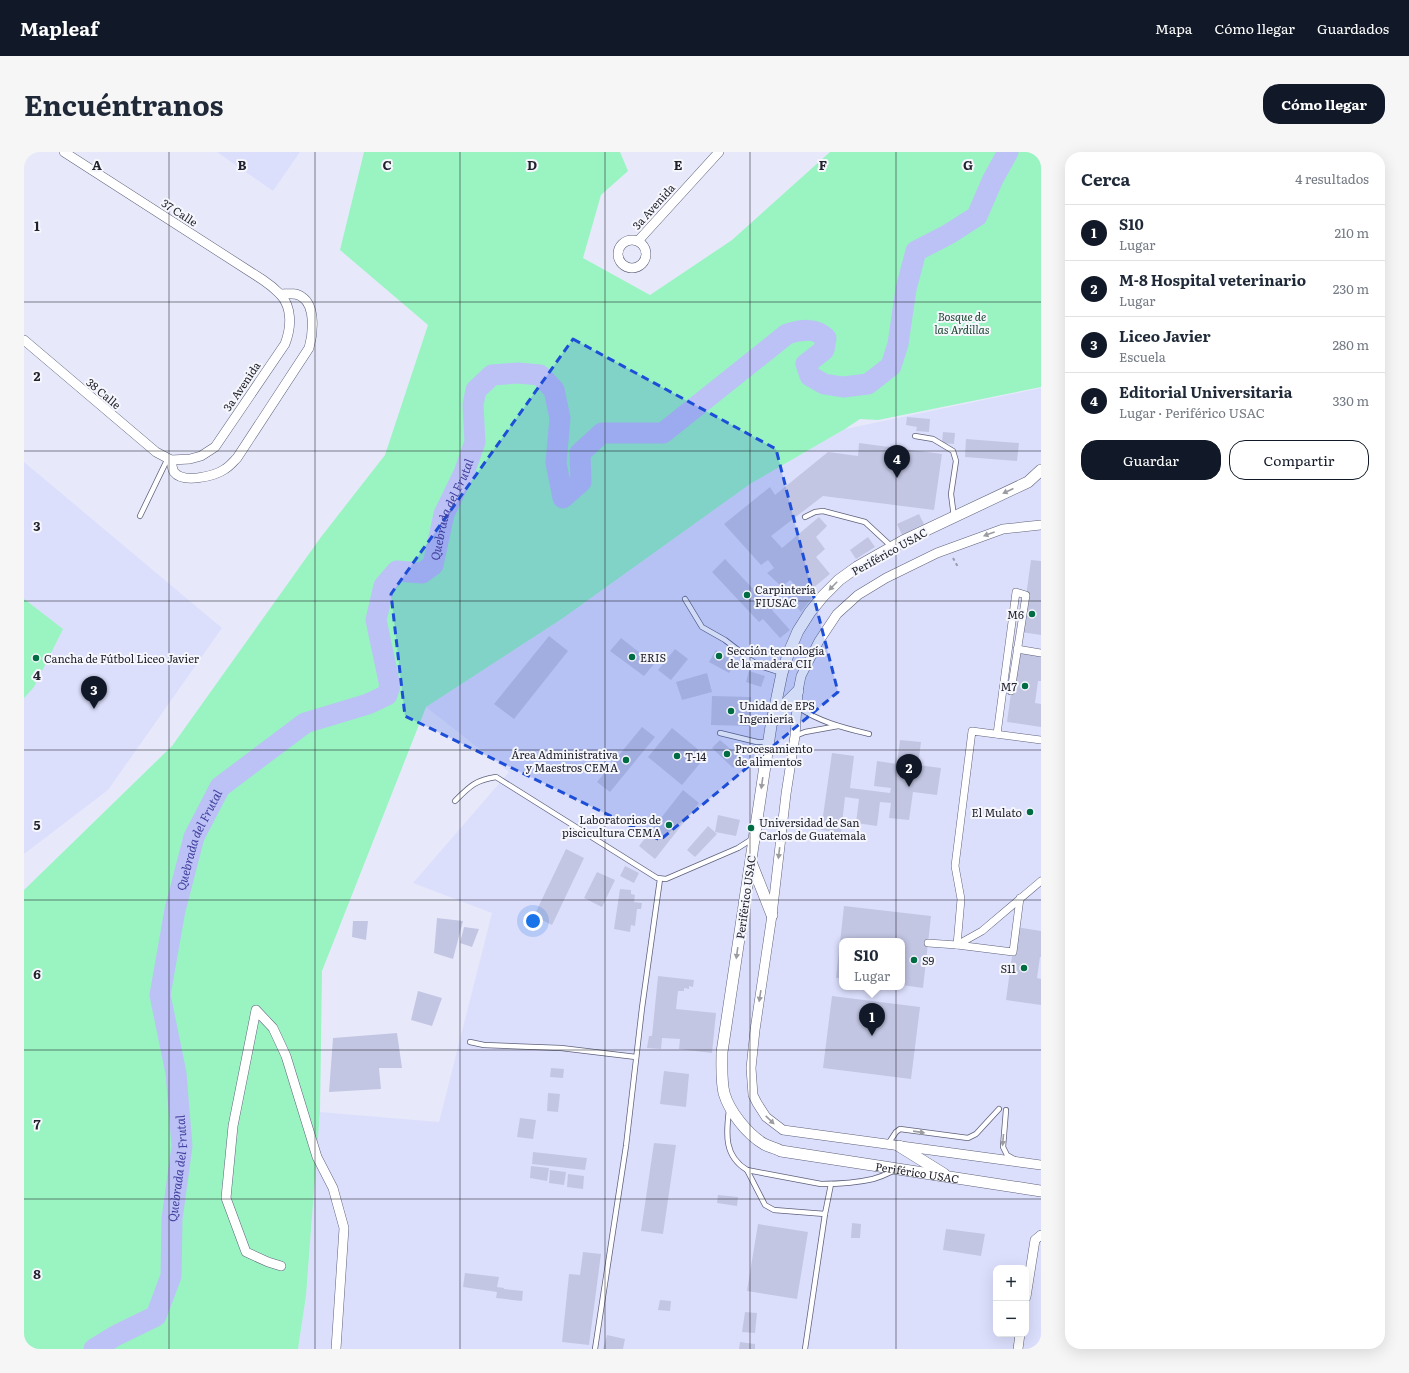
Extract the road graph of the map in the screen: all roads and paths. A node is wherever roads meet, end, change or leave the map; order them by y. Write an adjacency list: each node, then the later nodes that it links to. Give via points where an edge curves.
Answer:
1 (64, 152): 4 (street, 37 Calle, via 263,280)
2 (719, 152): 3 (street, 3a Avenida)
3 (638, 241)
4 (280, 294): 7 (street, 3a Avenida, via 287,304 290,317 284,344 215,447 190,460); 7 (street, via 303,297 310,306 312,336 309,348 246,445 224,470 206,476 189,479 180,477 174,471)
5 (24, 340): 7 (street, 38 Calle, via 156,452)
6 (915, 436): 11 (lane, via 933,440 953,451 956,461 951,494)
7 (170, 459): 9 (lane)
8 (1041, 470): 11 (street, Periférico USAC, one-way to 11, via 1028,482)
9 (140, 516)
10 (805, 517): 13 (lane, via 823,511 866,522)
11 (954, 517): 13 (street, Periférico USAC)
12 (1041, 525): 19 (street, Periférico USAC, one-way to 19, via 1003,529 937,552 858,595 837,614 819,641 802,676)
13 (892, 547): 17 (street, Periférico USAC, one-way to 17, via 857,567 823,596 798,631)
14 (685, 599): 17 (lane, via 702,627 725,640 760,666)
15 (1017, 649): 16 (street); 18 (street); 25 (street, via 1026,595 1016,592)
16 (1041, 653)
17 (782, 673): 21 (street, Periférico USAC)
18 (1011, 690)
19 (798, 691): 20 (street, Periférico USAC); 21 (street, via 782,708)
20 (798, 707): 22 (lane); 26 (street, Periférico USAC)
21 (771, 726): 28 (street, Periférico USAC)
22 (839, 726): 24 (lane); 26 (lane)
23 (720, 733): 28 (lane, via 757,742)
24 (869, 734)
25 (997, 734): 27 (street); 37 (street, via 972,731 955,866 961,900)
26 (795, 736): 35 (street, Periférico USAC, one-way to 35)
27 (1041, 740)
28 (768, 742): 30 (street, Periférico USAC, one-way to 30)
29 (455, 802): 32 (lane, via 471,785 483,779 496,777)
30 (754, 838): 31 (street, Periférico USAC); 32 (lane, via 738,848 666,879)
31 (750, 861): 35 (street); 40 (street, Periférico USAC, one-way to 40, via 722,1052 724,1092)
32 (660, 878): 39 (lane)
33 (1041, 881): 34 (street)
34 (1020, 898): 37 (street, via 982,931); 37 (street, via 1013,952)
35 (772, 915): 43 (street, Periférico USAC, one-way to 43, via 751,1068 752,1088 757,1104 766,1116 783,1130)
36 (928, 943): 37 (street)
37 (957, 945)
38 (470, 1042): 39 (lane, via 484,1045 561,1048)
39 (636, 1057): 59 (lane, via 626,1146)
40 (730, 1107): 46 (street, Periférico USAC, via 750,1134 764,1144 781,1151); 47 (lane, via 726,1135 738,1165)
41 (999, 1109): 43 (lane, one-way to 41, via 896,1132 900,1129 968,1138 976,1134)
42 (1006, 1110): 44 (lane, one-way to 44, via 1003,1147 1007,1155)
43 (894, 1145): 44 (street, Periférico USAC); 48 (street)
44 (1019, 1162): 45 (street, Periférico USAC)
45 (1041, 1165)
46 (898, 1169): 48 (street, Periférico USAC); 50 (lane, via 873,1179)
47 (747, 1170): 50 (lane); 53 (lane, via 765,1205 774,1210)
48 (948, 1176): 51 (street, Periférico USAC)
49 (1041, 1182): 51 (street)
50 (831, 1184): 53 (lane)
51 (1019, 1188): 52 (street, Periférico USAC)
52 (1041, 1191)
53 (825, 1214): 60 (lane)
54 (1041, 1235): 56 (street, via 1035,1240)
55 (281, 1266): 58 (street, via 246,1252 226,1198 233,1126 256,1010 273,1028 286,1056 317,1157 333,1188 344,1228)
56 (1029, 1278)
57 (1020, 1337): 61 (street)
58 (336, 1349)
59 (595, 1349)
60 (805, 1349)
61 (1018, 1349)

